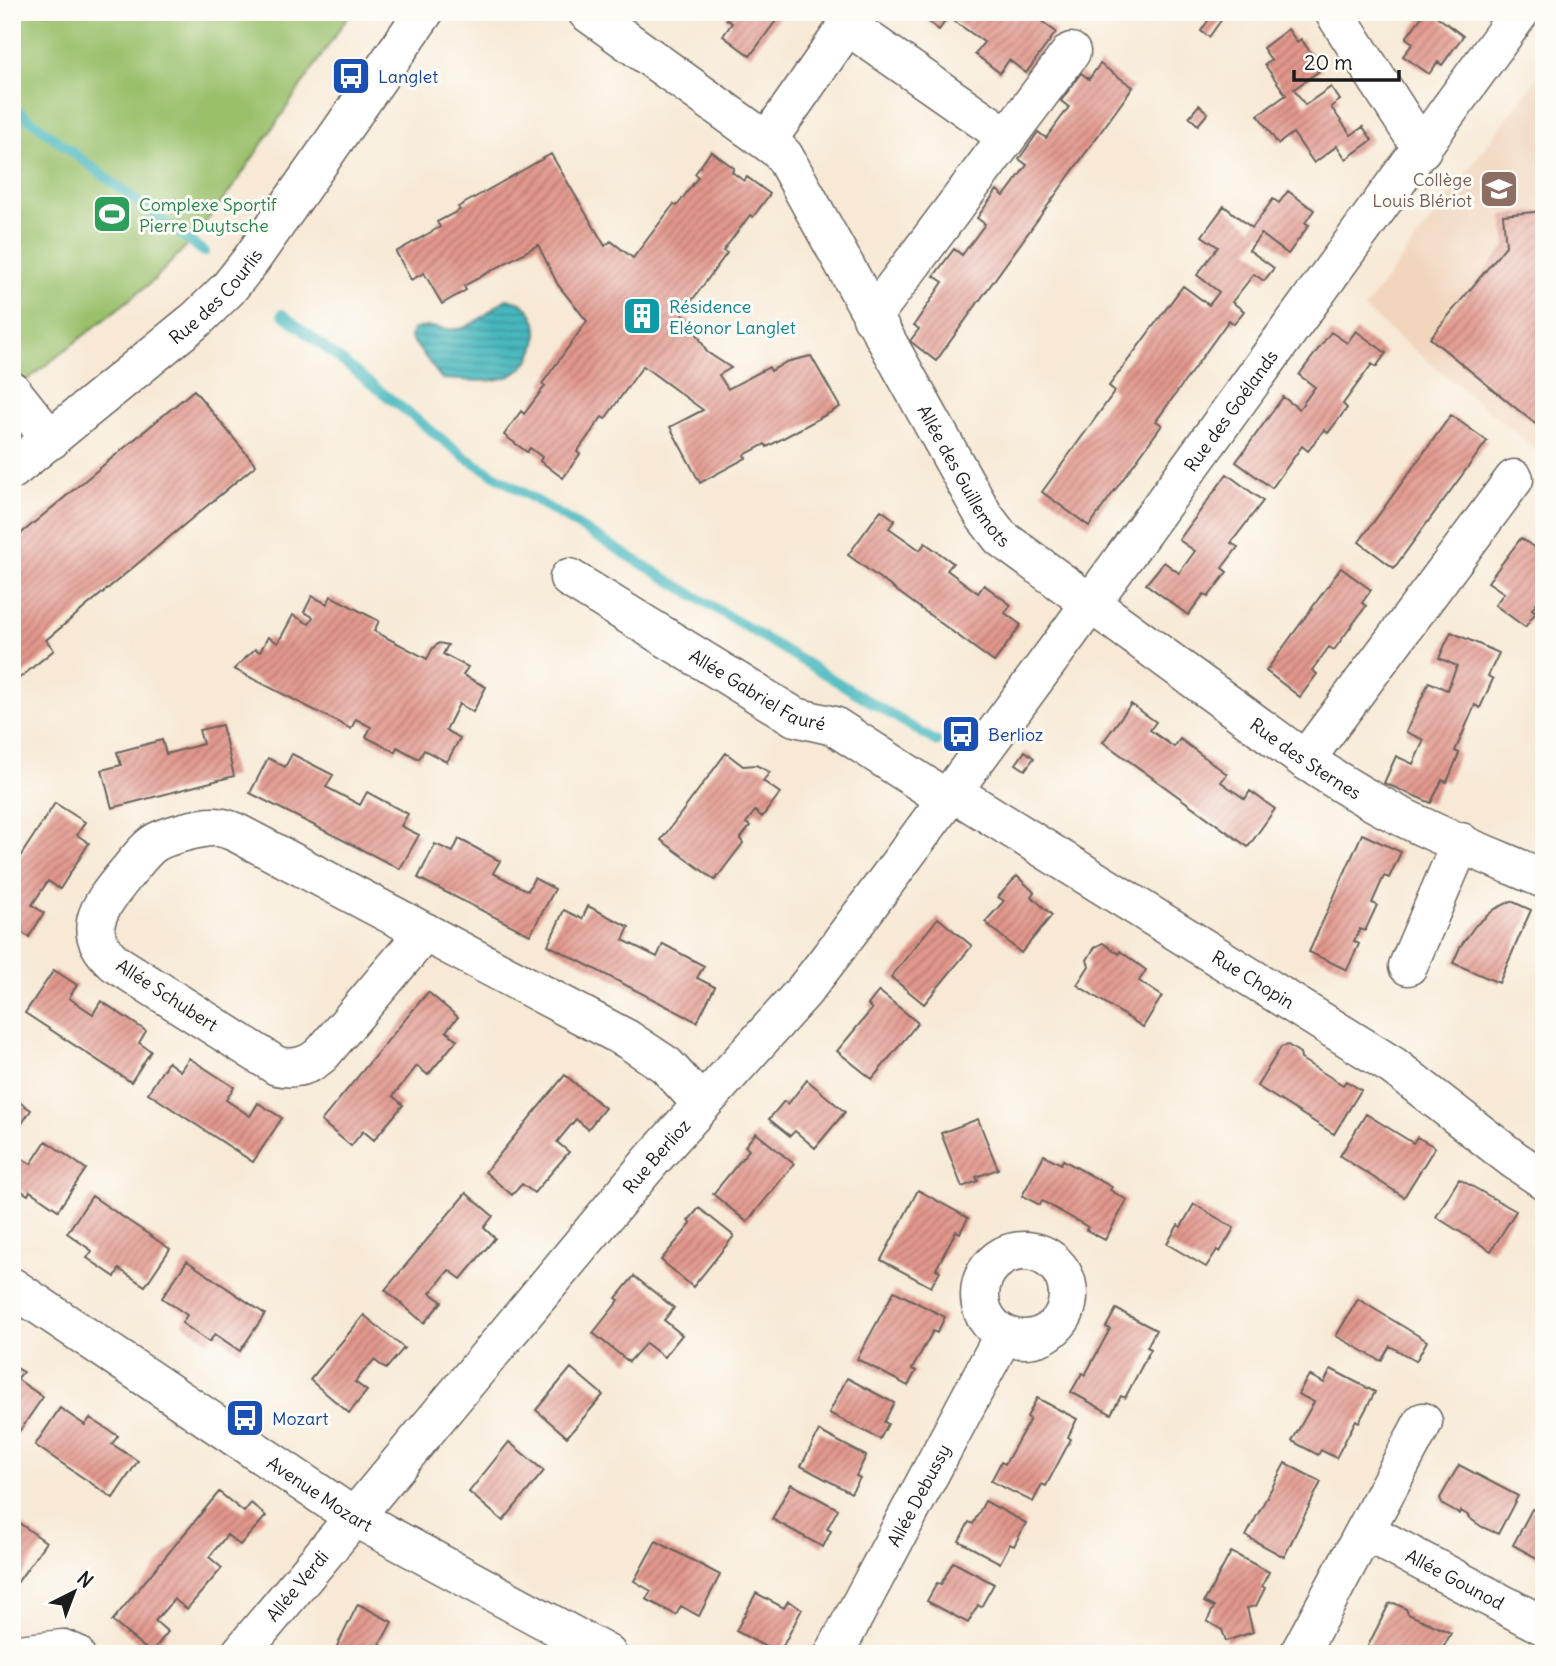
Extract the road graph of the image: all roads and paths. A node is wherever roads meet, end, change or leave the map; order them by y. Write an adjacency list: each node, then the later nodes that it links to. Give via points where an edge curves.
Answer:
1 (424, 12): 12 (street, Rue des Courlis, via 228,289)
2 (587, 12): 8 (street, Allée des Guillemots)
3 (1334, 12): 9 (street)
4 (1520, 18): 9 (street, Rue des Goélands)
5 (853, 19): 7 (street); 8 (street)
6 (1071, 52): 7 (street)
7 (1007, 137): 10 (street)
8 (767, 141): 10 (street, Allée des Guillemots, via 784,156)
9 (1422, 149): 16 (street, Rue des Goélands)
10 (872, 317): 16 (street, Allée des Guillemots, via 992,528)
11 (12, 391): 12 (street)
12 (51, 440): 13 (street, Rue des Courlis)
13 (12, 470)
14 (1514, 479): 17 (street)
15 (569, 578): 18 (street, Allée Gabriel Fauré, via 794,717 834,726)
16 (1090, 604): 17 (street, Rue des Sternes); 18 (street, Rue des Goélands)
17 (1305, 760): 19 (street, Rue des Sternes, via 1373,801)
18 (951, 796): 23 (street, Rue Berlioz, via 804,990); 24 (street, Rue Chopin, via 1393,1066)
19 (1461, 842): 20 (street, Rue des Sternes); 22 (street)
20 (1544, 879)
21 (425, 932): 21 (street, Allée Schubert, via 237,833 216,827 153,844 107,897 95,920 98,943 115,963 277,1066 287,1068 307,1065 322,1054); 23 (street, Allée Schubert, via 651,1053)
22 (1408, 966)
23 (701, 1103): 28 (street, Rue Berlioz)
24 (1544, 1180)
25 (12, 1287): 28 (street, Avenue Mozart)
26 (1004, 1334): 35 (street, Allée Debussy)
27 (1423, 1422): 29 (street)
28 (354, 1517): 33 (street, Allée Verdi); 34 (street, Avenue Mozart)
29 (1365, 1531): 30 (street, Allée Gounod); 36 (street)
30 (1544, 1626)
31 (18, 1654): 32 (street, via 62,1649)
32 (75, 1654)
33 (240, 1654)
34 (607, 1654)
35 (834, 1654)
36 (1299, 1654)

